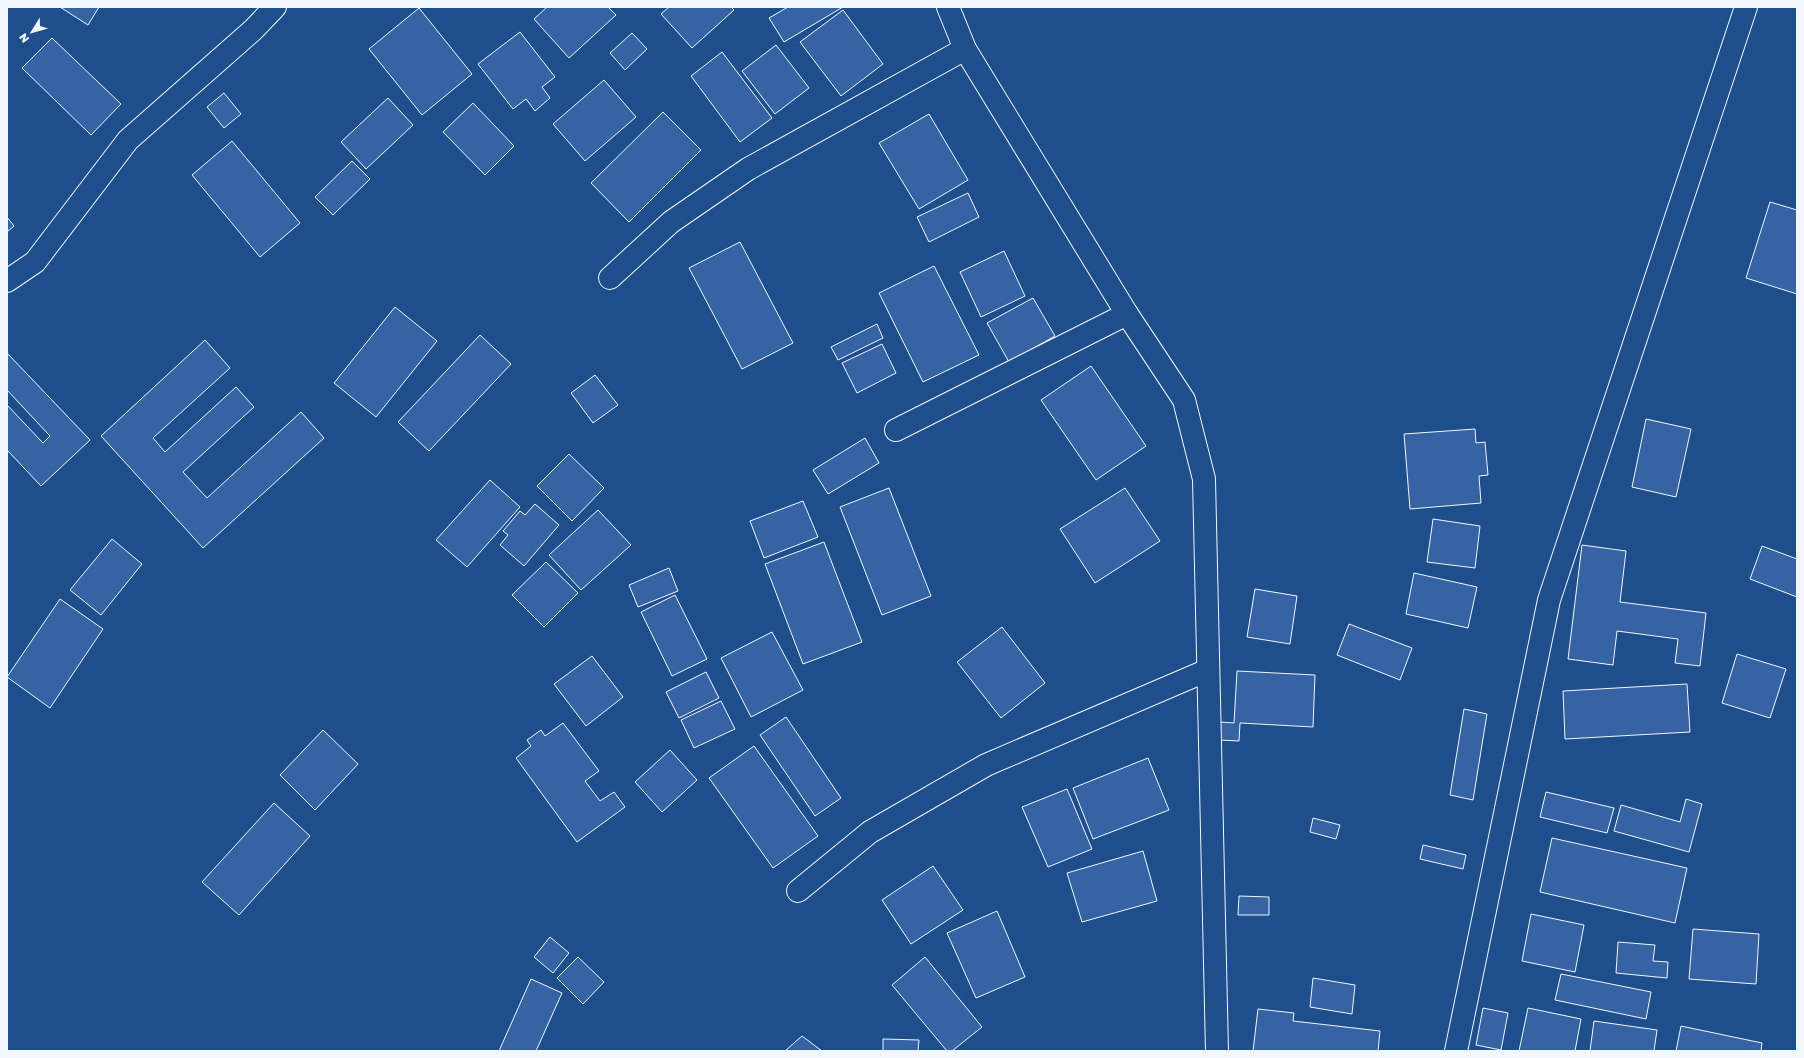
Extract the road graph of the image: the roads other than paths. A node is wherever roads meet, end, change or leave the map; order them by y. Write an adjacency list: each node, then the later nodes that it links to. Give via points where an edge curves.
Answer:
1 (274, 7): 6 (street, via 253,30 128,140 35,262)
2 (948, 7): 4 (street)
3 (1746, 7): 12 (street, via 1549,600)
4 (965, 49): 5 (street, via 748,169 671,222); 7 (street)
5 (610, 278)
6 (7, 281)
7 (1127, 314): 8 (street); 9 (street, via 1184,400 1204,480)
8 (896, 430)
9 (1208, 670): 10 (street, via 986,765 870,832); 11 (street)
10 (798, 891)
11 (1217, 1051)
12 (1456, 1051)

